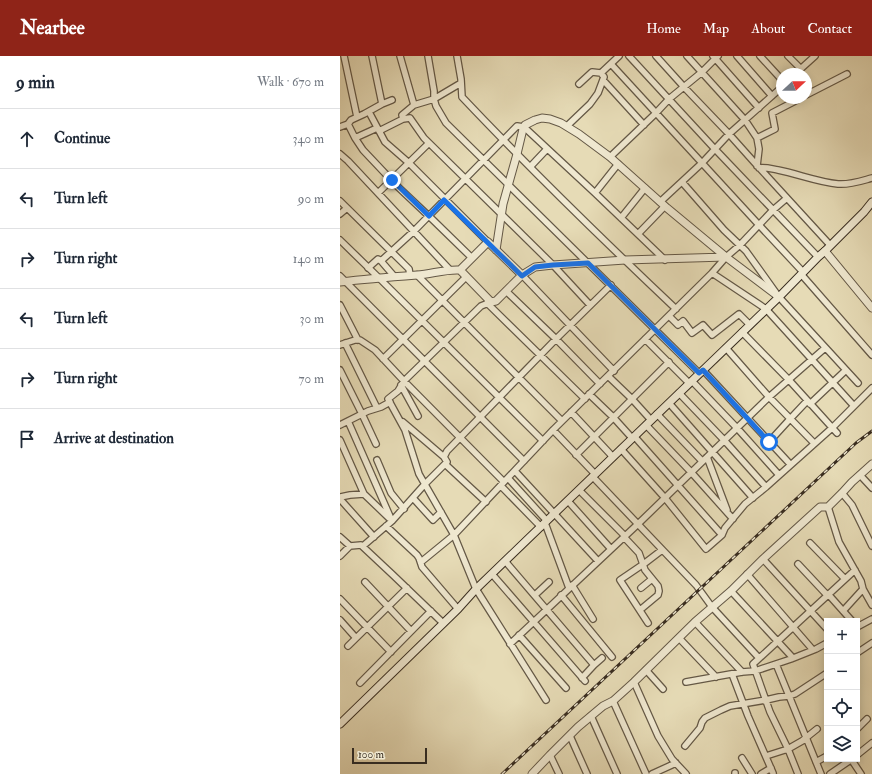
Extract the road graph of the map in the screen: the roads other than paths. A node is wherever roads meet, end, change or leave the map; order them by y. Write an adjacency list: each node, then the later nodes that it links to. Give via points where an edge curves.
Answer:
1 (344, 56): 38 (street)
2 (372, 56): 32 (street)
3 (400, 56): 34 (street)
4 (428, 56): 31 (street)
5 (457, 56): 23 (street)
6 (619, 56): 15 (street)
7 (629, 56): 29 (street)
8 (656, 56): 25 (street)
9 (687, 56): 18 (street)
10 (737, 56): 28 (street)
11 (760, 56): 20 (street)
12 (788, 56): 16 (street)
13 (814, 56): 17 (street)
14 (715, 57): 18 (street); 35 (street)
15 (610, 64): 19 (street); 37 (street)
16 (800, 68)
17 (802, 68)
18 (702, 72): 25 (street); 40 (street)
19 (601, 73): 22 (street); 24 (street, via 592,72)
20 (776, 73)
21 (847, 74): 27 (street)
22 (603, 80): 42 (street); 43 (street, via 590,104)
23 (461, 83): 31 (street); 50 (street, via 462,98)
24 (579, 84)
25 (684, 87): 29 (street); 47 (street)
26 (776, 92): 28 (street)
27 (812, 93)
28 (772, 96): 35 (street)
29 (668, 99): 37 (street); 53 (street)
30 (392, 100): 32 (street)
31 (434, 100): 34 (street); 57 (street, via 446,123)
32 (382, 104): 36 (street)
33 (789, 104): 49 (street, via 772,113 774,129)
34 (414, 105): 39 (street, via 402,115)
35 (760, 108): 40 (street)
36 (369, 112): 38 (street); 46 (street)
37 (656, 114): 42 (street); 59 (street)
38 (357, 117): 41 (street)
39 (403, 119): 46 (street); 51 (street, via 410,118)
40 (745, 120): 47 (street); 49 (street)
41 (348, 124): 44 (street); 48 (street)
42 (644, 125): 56 (street)
43 (567, 126): 45 (street, via 542,118); 56 (street)
44 (340, 127)
45 (524, 127): 50 (street, via 518,126); 52 (street); 55 (street)
46 (378, 130): 48 (street); 58 (street, via 385,142)
47 (730, 134): 53 (street); 62 (street)
48 (355, 138): 65 (street)
49 (757, 138): 62 (street)
50 (503, 140): 55 (street); 57 (street)
51 (429, 143): 58 (street); 64 (street)
52 (547, 149): 61 (street); 70 (street)
53 (715, 149): 59 (street); 77 (street)
54 (340, 154): 69 (street)
55 (517, 154): 61 (street); 67 (street)
56 (610, 157): 60 (street)
57 (484, 161): 64 (street); 67 (street)
58 (409, 163): 65 (street); 72 (street)
59 (702, 163): 66 (street); 82 (street)
60 (618, 164): 68 (street); 70 (street)
61 (530, 167): 95 (street)
62 (758, 167): 63 (street, via 840,184 852,184); 71 (street)
63 (872, 178)
64 (466, 179): 72 (street); 79 (street)
65 (392, 180): 69 (street); 80 (street)
66 (682, 182): 75 (street); 87 (street)
67 (508, 185): 79 (street); 98 (street)
68 (645, 188): 75 (street); 81 (street)
69 (378, 193): 83 (street)
70 (595, 193): 81 (street)
71 (787, 198): 77 (street); 88 (street)
72 (444, 200): 80 (street); 86 (street)
73 (340, 201): 76 (street)
74 (872, 202): 88 (street)
75 (663, 204): 84 (street); 92 (street)
76 (347, 208): 78 (street); 91 (street)
77 (773, 210): 82 (street); 93 (street)
78 (340, 214)
79 (502, 214): 89 (street); 99 (street)
80 (429, 216): 83 (street); 94 (street)
81 (621, 218): 84 (street)
82 (759, 225): 87 (street); 104 (street)
83 (414, 231): 91 (street); 101 (street)
84 (638, 234): 96 (street)
85 (340, 240): 100 (street)
86 (488, 242): 89 (street); 94 (street)
87 (740, 245): 92 (street); 113 (street)
88 (830, 245): 90 (street)
89 (496, 250): 107 (street)
90 (825, 251): 93 (street); 118 (street)
91 (391, 252): 97 (street); 105 (street)
92 (726, 257): 96 (street); 103 (street); 113 (street)
93 (818, 257): 104 (street)
94 (472, 258): 102 (street)
95 (625, 260): 96 (street); 98 (street); 119 (street)
96 (665, 260)
97 (381, 261): 100 (street, via 378,259); 106 (street)
98 (588, 263): 99 (street); 111 (street)
99 (553, 265): 107 (street, via 535,267); 116 (street)
100 (368, 268): 109 (street)
101 (450, 270): 102 (street); 105 (street)
102 (460, 270): 108 (street)
103 (712, 273): 119 (street); 120 (street)
104 (802, 273): 113 (street); 137 (street)
105 (413, 275): 106 (street); 114 (street)
106 (394, 276): 109 (street)
107 (522, 276): 112 (street); 124 (street)
108 (466, 277): 114 (street); 115 (street)
109 (379, 278): 110 (street); 122 (street)
110 (342, 280): 131 (street)
111 (611, 285): 116 (street); 126 (street)
112 (506, 291): 115 (street, via 496,301); 128 (street)
113 (779, 297): 120 (street); 135 (street)
114 (442, 300): 122 (street); 123 (street)
115 (489, 302): 123 (street, via 481,306); 136 (street)
116 (590, 305): 124 (street)
117 (340, 306): 130 (street)
118 (872, 308)
119 (676, 309): 121 (street)
120 (766, 309): 125 (street); 139 (street)
121 (669, 316): 125 (street, via 678,325 683,321 692,333 703,325 712,335 739,314); 126 (street)
122 (422, 321): 131 (street); 132 (street)
123 (464, 323): 132 (street); 147 (street)
124 (571, 325): 128 (street); 144 (street)
125 (750, 325): 127 (street)
126 (656, 329): 129 (street); 145 (street)
127 (742, 332): 134 (street); 148 (street)
128 (556, 339): 136 (street); 153 (street)
129 (645, 339): 141 (street); 144 (street)
130 (358, 340): 133 (street); 138 (street, via 375,350)
131 (403, 340): 138 (street); 140 (street)
132 (444, 343): 140 (street); 157 (street)
133 (342, 344): 165 (street)
134 (726, 348): 145 (street); 158 (street)
135 (825, 348): 139 (street); 143 (street)
136 (540, 355): 147 (street); 159 (street)
137 (872, 355)
138 (383, 359): 150 (street)
139 (812, 359): 148 (street); 151 (street)
140 (425, 362): 150 (street); 170 (street)
141 (669, 362): 149 (street); 160 (street)
142 (340, 370): 167 (street)
143 (846, 370): 151 (street); 152 (street)
144 (614, 371): 146 (street)
145 (701, 372): 149 (street); 172 (street)
146 (608, 376): 153 (street); 160 (street)
147 (518, 378): 157 (street); 176 (street)
148 (789, 380): 158 (street); 163 (street)
149 (690, 382): 155 (street); 179 (street)
150 (403, 383): 161 (street, via 388,399); 169 (street); 183 (street)
151 (832, 383): 163 (street); 164 (street)
152 (858, 383)
153 (600, 384): 156 (street)
154 (872, 388): 164 (street)
155 (679, 393): 162 (street); 187 (street)
156 (590, 394): 159 (street); 171 (street)
157 (498, 397): 170 (street); 188 (street)
158 (769, 397): 172 (street); 174 (street)
159 (585, 399): 166 (street)
160 (632, 399): 171 (street); 177 (street)
161 (390, 402): 165 (street); 173 (street)
162 (669, 403): 168 (street); 193 (street)
163 (809, 403): 174 (street); 180 (street)
164 (854, 406): 180 (street)
165 (377, 408): 167 (street)
166 (571, 412): 176 (street); 184 (street)
167 (362, 414): 175 (street); 191 (street)
168 (657, 414): 177 (street); 200 (street)
169 (418, 416)
170 (480, 417): 183 (street); 199 (street)
171 (613, 417): 184 (street); 185 (street)
172 (748, 418): 179 (street); 189 (street)
173 (399, 419): 195 (street); 210 (street)
174 (790, 419): 189 (street); 190 (street)
175 (348, 421): 178 (street); 219 (street)
176 (562, 422): 181 (street)
177 (648, 422): 185 (street); 205 (street)
178 (340, 425)
179 (736, 428): 187 (street); 207 (street)
180 (832, 428): 182 (street); 190 (street)
181 (553, 430): 188 (street); 194 (street)
182 (836, 433)
183 (460, 437): 195 (street); 209 (street)
184 (594, 437): 194 (street); 196 (street)
185 (633, 437): 192 (street); 211 (street)
186 (340, 440): 217 (street)
187 (724, 440): 193 (street); 212 (street)
188 (543, 441): 199 (street)
189 (769, 442): 202 (street)
190 (814, 443): 202 (street)
191 (376, 444)
192 (621, 449): 196 (street); 221 (street)
193 (712, 452): 197 (street); 222 (street)
194 (576, 454): 206 (street)
195 (444, 457): 201 (street, via 447,462)
196 (613, 457): 206 (street)
197 (707, 457): 200 (street); 229 (street)
198 (377, 460): 215 (street)
199 (524, 461): 204 (street)
200 (702, 461): 205 (street)
201 (445, 464): 210 (street); 224 (street)
202 (790, 464): 207 (street)
203 (872, 464): 208 (street)
204 (514, 471): 209 (street); 228 (street)
205 (691, 472): 211 (street); 229 (street)
206 (594, 475): 214 (street); 232 (street)
207 (778, 475): 212 (street)
208 (860, 475): 213 (street); 216 (street)
209 (504, 482): 224 (street); 231 (street); 231 (street)
210 (425, 484): 220 (street); 227 (street)
211 (678, 485): 221 (street); 235 (street)
212 (766, 487): 222 (street)
213 (872, 488)
214 (579, 490): 223 (street); 236 (street)
215 (391, 493): 219 (street); 226 (street)
216 (842, 493): 225 (street); 242 (street, via 852,505)
217 (364, 494): 218 (street); 230 (street)
218 (340, 498): 238 (street)
219 (381, 498): 230 (street)
220 (413, 498): 226 (street); 227 (street, via 433,520)
221 (665, 498): 232 (street); 235 (street, via 706,549)
222 (753, 498): 229 (street)
223 (568, 501): 228 (street); 243 (street)
224 (486, 502): 234 (street)
225 (828, 507): 246 (street, via 820,507); 252 (street, via 839,542)
226 (404, 509): 230 (street)
227 (441, 512): 234 (street)
228 (554, 514): 231 (street); 248 (street)
229 (730, 517): 235 (street)
230 (392, 521): 233 (street)
231 (544, 523): 247 (street); 259 (street)
232 (638, 524): 236 (street); 244 (street)
233 (386, 526): 238 (street); 249 (street, via 417,555)
234 (454, 535): 249 (street); 263 (street)
235 (722, 535)
236 (625, 536): 243 (street); 250 (street, via 639,553)
237 (340, 537): 240 (street)
238 (374, 537): 241 (street)
239 (810, 543): 256 (street)
240 (350, 546): 241 (street); 245 (street)
241 (363, 546): 260 (street)
242 (872, 546)
243 (611, 549): 248 (street)
244 (662, 550): 250 (street); 271 (street, via 696,585)
245 (340, 556)
246 (763, 559): 254 (street); 276 (street)
247 (505, 561): 253 (street); 266 (street)
248 (598, 561): 259 (street)
249 (421, 562): 272 (street, via 422,568)
250 (643, 564): 255 (street); 274 (street, via 620,580)
251 (798, 564): 265 (street)
252 (855, 570): 256 (street); 262 (street)
253 (492, 574): 263 (street); 282 (street)
254 (747, 574): 264 (street); 287 (street)
255 (652, 579): 261 (street); 274 (street, via 660,591)
256 (845, 579): 265 (street)
257 (365, 582): 270 (street)
258 (549, 582): 266 (street)
259 (570, 587): 267 (street); 279 (street)
260 (407, 588): 270 (street); 275 (street)
261 (641, 588)
262 (863, 589): 269 (street); 277 (street)
263 (476, 590): 272 (street); 295 (street)
264 (731, 591): 271 (street); 294 (street)
265 (828, 594): 276 (street); 277 (street)
266 (535, 595): 273 (street)
267 (561, 596): 273 (street); 302 (street)
268 (340, 599): 289 (street)
269 (872, 605)
270 (388, 607): 289 (street); 290 (street)
271 (712, 607): 283 (street); 304 (street)
272 (458, 609): 284 (street)
273 (547, 609): 282 (street); 307 (street)
274 (640, 610): 285 (street)
275 (431, 611): 284 (street); 290 (street)
276 (810, 611): 287 (street); 288 (street)
277 (843, 611): 278 (street)
278 (849, 618)
279 (593, 619)
280 (872, 619): 286 (street)
281 (340, 620): 292 (street)
282 (533, 622): 291 (street); 307 (street, via 583,680)
283 (696, 622): 293 (street); 310 (street)
284 (443, 623): 326 (street)
285 (648, 623)
286 (860, 625)
287 (793, 626): 294 (street); 299 (street)
288 (824, 626)
289 (367, 627): 292 (street); 301 (street)
290 (411, 631): 301 (street)
291 (519, 635): 295 (street); 317 (street)
292 (356, 638): 298 (street)
293 (679, 638): 308 (street); 313 (street)
294 (777, 642): 304 (street); 305 (street)
295 (510, 644): 320 (street)
296 (872, 644): 300 (street)
297 (824, 645): 299 (street)
298 (348, 646)
299 (814, 650): 305 (street)
300 (860, 651)
301 (391, 652): 316 (street)
302 (612, 657)
303 (602, 658): 307 (street)
304 (759, 658): 309 (street, via 752,664)
305 (793, 658): 306 (street)
306 (776, 664): 309 (street); 319 (street)
307 (594, 665)
308 (646, 670): 314 (street); 318 (street)
309 (755, 671): 310 (street); 322 (street)
310 (742, 672): 311 (street)
311 (732, 674): 313 (street); 323 (street)
312 (824, 675): 319 (street)
313 (716, 677): 315 (street)
314 (634, 682): 321 (street); 342 (street, via 658,736)
315 (686, 682)
316 (360, 683)
317 (566, 688)
318 (663, 689)
319 (789, 696): 322 (street); 330 (street)
320 (546, 700)
321 (613, 700): 324 (street); 347 (street)
322 (766, 700): 323 (street); 333 (street)
323 (743, 703): 332 (street, via 705,718); 336 (street)
324 (591, 716): 329 (street); 346 (street)
325 (867, 719): 327 (street)
326 (340, 724)
327 (860, 726)
328 (817, 729): 330 (street)
329 (570, 736): 335 (street); 345 (street)
330 (806, 738): 333 (street); 339 (street)
331 (872, 743): 334 (street)
332 (685, 746)
333 (788, 749): 336 (street); 352 (street)
334 (860, 753)
335 (550, 755): 343 (street); 344 (street)
336 (766, 756): 351 (street, via 772,770)
337 (742, 758): 350 (street)
338 (824, 758): 339 (street)
339 (816, 762): 353 (street)
340 (847, 762): 354 (street)
341 (853, 762): 355 (street)
342 (676, 763): 348 (street); 349 (street)
343 (532, 774)
344 (559, 774)
345 (587, 774)
346 (617, 774)
347 (646, 774)
348 (653, 774)
349 (686, 774)
350 (752, 774)
351 (761, 774)
352 (798, 774)
353 (821, 774)
354 (830, 774)
355 (860, 774)

